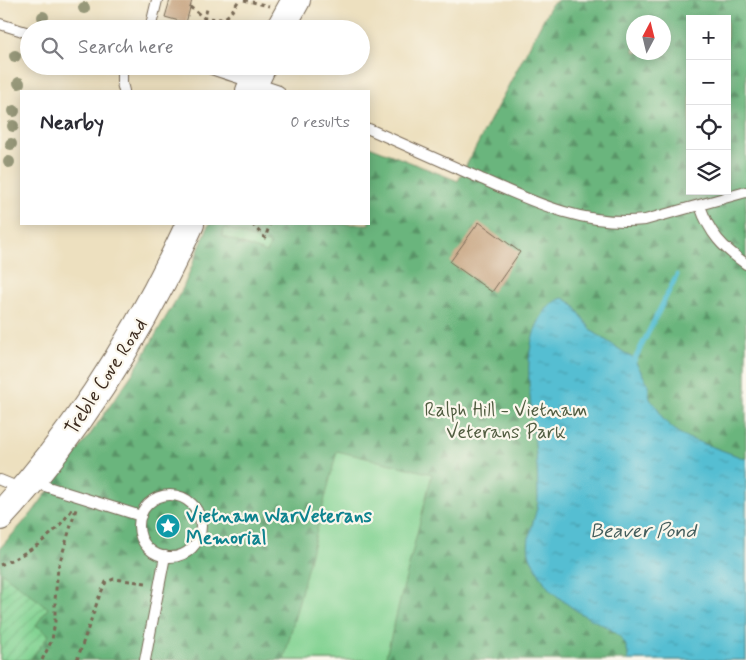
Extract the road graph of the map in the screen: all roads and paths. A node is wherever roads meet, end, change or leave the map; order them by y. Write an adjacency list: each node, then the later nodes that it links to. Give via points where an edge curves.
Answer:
1 (157, 0): 8 (lane)
2 (239, 0): 7 (path, via 226,17)
3 (244, 0): 6 (path)
4 (190, 7): 7 (path)
5 (207, 9): 7 (path)
6 (282, 12)
7 (204, 18)
8 (152, 20)
9 (0, 24): 10 (lane)
10 (20, 30)
11 (122, 75): 14 (lane)
12 (226, 75): 13 (lane)
13 (262, 83)
14 (124, 90)
15 (370, 128): 17 (lane, via 571,215 599,221 630,222)
16 (746, 192): 17 (lane)
17 (700, 206): 21 (lane, via 713,235)
18 (190, 225): 22 (main road, Treble Cove Road, via 164,280 83,414)
19 (253, 225): 20 (path, via 265,238)
20 (270, 225)
21 (746, 264)
22 (19, 484): 23 (lane); 24 (main road, Treble Cove Road)
23 (80, 497): 25 (lane); 27 (path, via 62,524 38,545); 29 (path, via 58,568 56,621 52,640)
24 (0, 516)
25 (141, 516): 26 (lane, via 143,540 150,549); 26 (lane, via 156,498 170,495 189,501 198,512 201,525 196,544 185,553)
26 (165, 556): 28 (lane)
27 (0, 565)
28 (160, 585): 30 (path, via 114,579 106,582); 31 (lane)
29 (42, 660)
30 (77, 660)
31 (145, 660)

